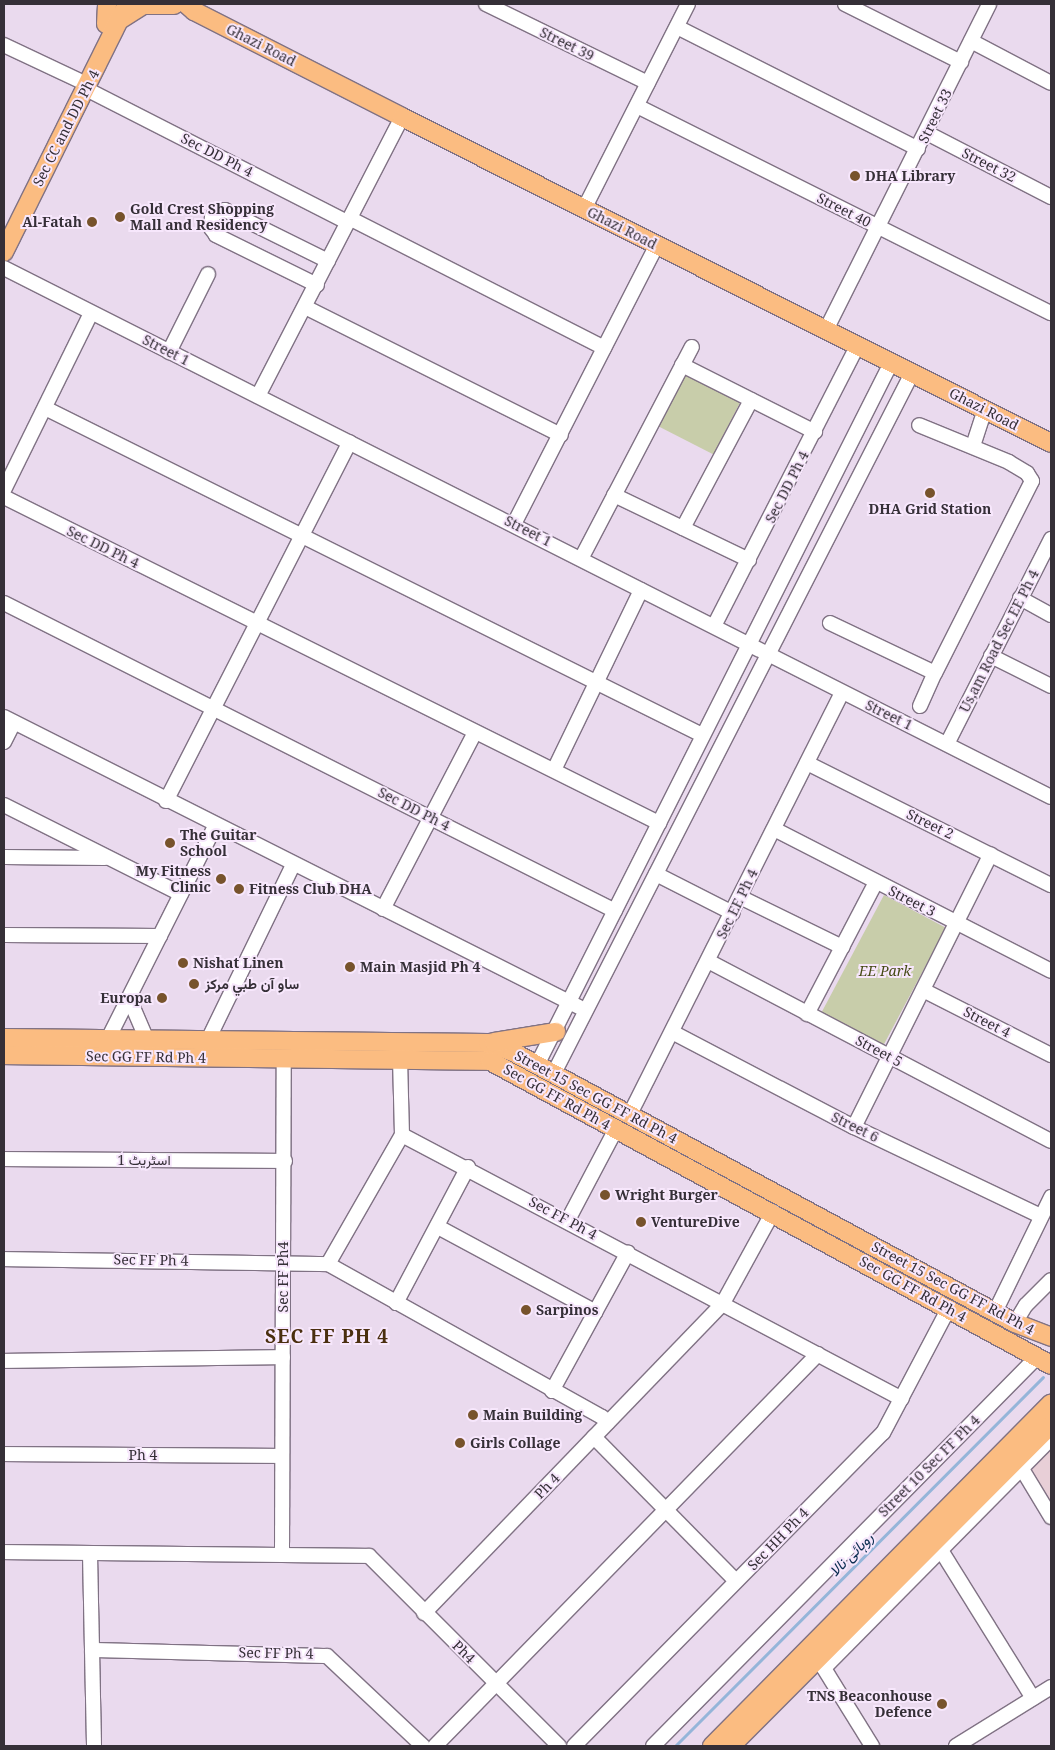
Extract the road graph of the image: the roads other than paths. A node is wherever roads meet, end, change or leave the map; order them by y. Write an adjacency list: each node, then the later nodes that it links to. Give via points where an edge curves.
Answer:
1 (106, 4): 8 (main road)
2 (128, 4): 8 (main road, Sec CC and DD Ph 4)
3 (486, 4): 13 (street, Street 39)
4 (688, 4): 9 (street)
5 (845, 4): 12 (street)
6 (990, 4): 10 (street, Street 33)
7 (181, 6): 8 (main road, via 143,5); 17 (main road, Ghazi Road)
8 (114, 16): 15 (main road, Sec CC and DD Ph 4)
9 (677, 27): 13 (street); 19 (street)
10 (971, 41): 12 (street, Street 33); 14 (street)
11 (4, 45): 15 (street, Sec DD Ph 4)
12 (961, 62): 18 (street, Street 33)
13 (648, 83): 16 (street)
14 (1051, 83)
15 (82, 85): 22 (street, Sec DD Ph 4); 24 (main road, Sec CC and DD Ph 4); 26 (main road, Sec CC and DD Ph 4)
16 (637, 106): 21 (street); 23 (street, Street 40)
17 (402, 117): 21 (main road, Ghazi Road); 22 (street)
18 (926, 133): 19 (street, Street 33); 20 (street, Street 32)
19 (918, 149): 23 (street, Street 33)
20 (1051, 196)
21 (584, 209): 25 (main road, Ghazi Road)
22 (349, 221): 27 (street); 37 (street, Sec DD Ph 4)
23 (877, 226): 33 (street, Street 40); 34 (street, Street 33)
24 (4, 229)
25 (657, 246): 34 (main road, Ghazi Road); 37 (street)
26 (4, 252)
27 (328, 262): 30 (street); 30 (street, via 225,210 212,217 211,228 216,235)
28 (4, 268): 32 (street, Street 1)
29 (208, 274): 38 (street)
30 (316, 284): 31 (street)
31 (305, 307): 42 (street); 48 (street)
32 (91, 313): 38 (street, Street 1); 44 (street)
33 (1051, 313)
34 (826, 330): 36 (main road, Ghazi Road)
35 (692, 346): 40 (street)
36 (857, 347): 39 (main road, Ghazi Road); 47 (street, Sec DD Ph 4)
37 (604, 348): 48 (street)
38 (170, 352): 42 (street, Street 1)
39 (891, 363): 41 (main road, Ghazi Road); 68 (street)
40 (682, 365): 43 (street); 53 (street)
41 (912, 372): 45 (main road, Ghazi Road); 69 (street)
42 (258, 396): 49 (street, Street 1)
43 (751, 400): 47 (street); 56 (street)
44 (45, 408): 52 (street); 57 (street)
45 (985, 410): 50 (main road, Ghazi Road); 51 (street)
46 (920, 425): 51 (street)
47 (815, 432): 60 (street, Sec DD Ph 4)
48 (561, 435): 55 (street)
49 (350, 442): 55 (street, Street 1); 57 (street)
50 (1051, 444)
51 (972, 446): 71 (street, via 1028,473 1032,481)
52 (4, 490)
53 (614, 495): 56 (street); 59 (street)
54 (4, 497): 65 (street, Sec DD Ph 4)
55 (514, 524): 59 (street, Street 1)
56 (683, 528): 60 (street)
57 (301, 534): 65 (street); 72 (street)
58 (1051, 539): 62 (street, Us,am Road Sec EE Ph 4)
59 (582, 558): 61 (street, Street 1)
60 (749, 560): 67 (street, Sec DD Ph 4)
61 (641, 590): 67 (street, Street 1); 72 (street)
62 (1020, 598): 64 (street); 70 (street, Us,am Road Sec EE Ph 4)
63 (4, 603): 76 (street, Sec DD Ph 4)
64 (1051, 615)
65 (256, 623): 76 (street); 78 (street, Sec DD Ph 4)
66 (830, 623): 71 (street)
67 (714, 626): 68 (street, Street 1)
68 (749, 644): 69 (street, Street 1); 79 (street)
69 (767, 653): 74 (street, Street 1); 95 (street)
70 (991, 656): 73 (street); 81 (street, Us,am Road Sec EE Ph 4)
71 (935, 673): 75 (street)
72 (596, 685): 79 (street); 83 (street)
73 (1051, 686)
74 (842, 692): 81 (street, Street 1); 82 (street, Sec EE Ph 4)
75 (920, 706)
76 (212, 708): 85 (street); 87 (street, Sec DD Ph 4)
77 (9, 719): 80 (street); 85 (street)
78 (475, 732): 83 (street, Sec DD Ph 4); 87 (street)
79 (702, 735): 88 (street)
80 (4, 742)
81 (947, 744): 84 (street, Street 1)
82 (807, 763): 90 (street, Sec EE Ph 4); 91 (street, Street 2)
83 (554, 770): 88 (street, Sec DD Ph 4)
84 (1051, 797)
85 (166, 801): 89 (street)
86 (4, 805): 93 (street)
87 (430, 818): 100 (street); 101 (street, Sec DD Ph 4)
88 (659, 823): 101 (street)
89 (215, 826): 94 (street); 98 (street)
90 (774, 828): 96 (street, Street 3); 99 (street, Sec EE Ph 4)
91 (991, 854): 97 (street, Street 2); 103 (street)
92 (4, 857): 93 (street)
93 (105, 858): 98 (street)
94 (293, 865): 100 (street); 118 (street)
95 (656, 874): 102 (street); 112 (street)
96 (876, 882): 103 (street, Street 3); 106 (street)
97 (1051, 885)
98 (181, 894): 105 (street)
99 (740, 897): 102 (street, Sec EE Ph 4); 106 (street)
100 (383, 910): 111 (street)
101 (615, 911): 111 (street)
102 (732, 912): 107 (street, Sec EE Ph 4)
103 (956, 923): 108 (street, Street 3); 109 (street)
104 (4, 935): 105 (street)
105 (160, 936): 110 (street)
106 (842, 947): 113 (street)
107 (708, 960): 113 (street, Street 5); 115 (street, Sec EE Ph 4)
108 (1051, 971)
109 (923, 990): 121 (street, Street 4); 123 (street)
110 (129, 998): 117 (street); 120 (street)
111 (571, 1002): 112 (street); 114 (street)
112 (587, 1010): 127 (street)
113 (807, 1014): 123 (street, Street 5)
114 (556, 1032): 119 (main road); 126 (street)
115 (672, 1032): 128 (street, Sec EE Ph 4); 129 (street, Street 6)
116 (4, 1038): 117 (main road, Street 15 Sec GG FF Rd Ph 4)
117 (108, 1039): 120 (main road, Street 15 Sec GG FF Rd Ph 4)
118 (208, 1040): 119 (main road, Street 15 Sec GG FF Rd Ph 4); 120 (main road, Street 15 Sec GG FF Rd Ph 4)
119 (488, 1043): 126 (main road, Street 15 Sec GG FF Rd Ph 4)
120 (151, 1046): 122 (main road, Sec GG FF Rd Ph 4); 124 (main road, Sec GG FF Rd Ph 4)
121 (1051, 1054)
122 (4, 1055)
123 (889, 1056): 129 (street); 132 (street, Street 5)
124 (284, 1058): 125 (main road, Sec GG FF Rd Ph 4); 134 (street, Sec FF Ph4)
125 (400, 1058): 130 (main road, Sec GG FF Rd Ph 4, via 490,1061); 131 (street)
126 (537, 1065): 127 (main road, Street 15 Sec GG FF Rd Ph 4)
127 (553, 1075): 128 (main road, Street 15 Sec GG FF Rd Ph 4)
128 (629, 1116): 150 (main road, Street 15 Sec GG FF Rd Ph 4)
129 (854, 1127): 138 (street, Street 6)
130 (616, 1129): 137 (main road, Sec GG FF Rd Ph 4); 139 (street)
131 (402, 1135): 135 (street, Sec FF Ph 4); 144 (street)
132 (1051, 1141)
133 (4, 1159): 134 (street, اسٹریٹ 1)
134 (285, 1161): 143 (street, Sec FF Ph4)
135 (468, 1167): 139 (street, Sec FF Ph 4); 140 (street)
136 (1051, 1197): 138 (street)
137 (773, 1212): 147 (street); 148 (main road, Sec GG FF Rd Ph 4)
138 (1042, 1216): 150 (street)
139 (568, 1220): 141 (street, Sec FF Ph 4)
140 (438, 1227): 146 (street); 149 (street)
141 (628, 1252): 147 (street, Sec FF Ph 4); 149 (street)
142 (4, 1259): 143 (street, Sec FF Ph 4)
143 (283, 1261): 144 (street, Sec FF Ph 4); 156 (street, Sec FF Ph4)
144 (328, 1264): 146 (street)
145 (1051, 1280): 151 (street, via 1026,1305)
146 (396, 1303): 158 (street)
147 (723, 1303): 154 (street, Sec FF Ph 4); 161 (street, Ph 4)
148 (949, 1308): 155 (main road, Sec GG FF Rd Ph 4); 159 (street, Sec HH Ph 4)
149 (596, 1312): 158 (street)
150 (995, 1312): 151 (main road, Street 15 Sec GG FF Rd Ph 4)
151 (1015, 1323): 152 (main road, Street 15 Sec GG FF Rd Ph 4)
152 (1032, 1331): 153 (main road, Street 15 Sec GG FF Rd Ph 4); 155 (main road)
153 (1051, 1337)
154 (818, 1354): 159 (street, Sec FF Ph 4); 168 (street)
155 (1047, 1356): 187 (street, Street 10 Sec FF Ph 4)
156 (283, 1357): 157 (street); 166 (street, Sec FF Ph4)
157 (4, 1361)
158 (552, 1391): 161 (street)
159 (902, 1399): 175 (street, Sec HH Ph 4, via 883,1432)
160 (1051, 1404): 188 (main road)
161 (608, 1423): 163 (street, Ph 4)
162 (1051, 1426): 174 (main road)
163 (594, 1437): 168 (street); 176 (street, Ph 4)
164 (1051, 1439): 167 (street)
165 (4, 1454): 166 (street, Ph 4)
166 (282, 1456): 173 (street, Sec FF Ph4)
167 (1022, 1469): 169 (street); 171 (street)
168 (666, 1510): 175 (street); 179 (street)
169 (1051, 1517)
170 (4, 1552): 172 (street)
171 (942, 1552): 174 (street); 181 (street)
172 (90, 1554): 173 (street); 177 (street)
173 (282, 1555): 176 (street, Ph4, via 369,1556)
174 (917, 1568): 178 (main road)
175 (736, 1582): 186 (street, Sec HH Ph 4)
176 (424, 1613): 179 (street, Ph4)
177 (92, 1650): 182 (street); 183 (street, Sec FF Ph 4, via 320,1654 333,1659)
178 (821, 1664): 189 (main road); 190 (street)
179 (497, 1685): 184 (street); 185 (street, Ph4)
180 (1051, 1687): 181 (street)
181 (1033, 1698): 191 (street)
182 (94, 1746)
183 (424, 1746)
184 (435, 1746)
185 (559, 1746)
186 (574, 1746)
187 (653, 1746)
188 (712, 1746)
189 (731, 1746)
190 (872, 1746)
191 (956, 1746)

